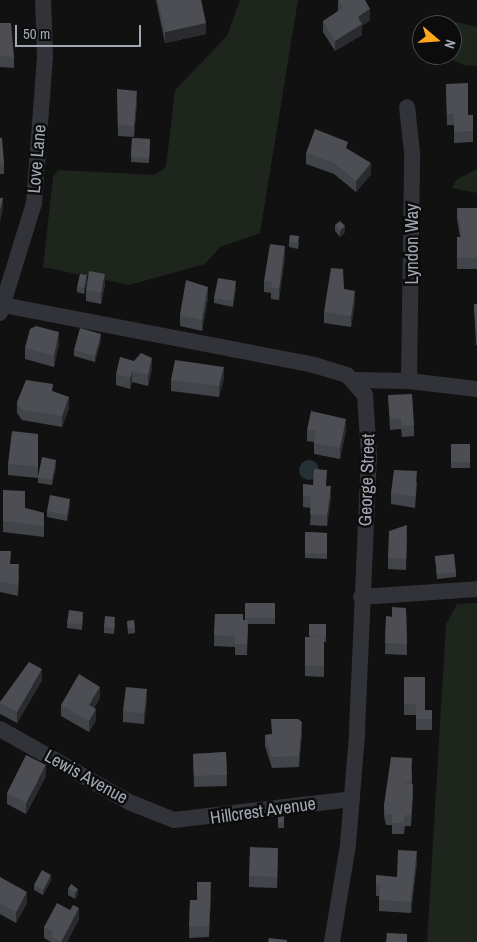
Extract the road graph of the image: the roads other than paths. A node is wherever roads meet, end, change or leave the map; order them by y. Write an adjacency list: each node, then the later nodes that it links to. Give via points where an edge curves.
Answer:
1 (43, 0): 3 (street, Love Lane, via 45,56 34,203)
2 (408, 107): 5 (street, Lyndon Way, via 412,229)
3 (1, 309): 4 (street, via 314,365)
4 (354, 380): 5 (street); 8 (street, George Street, via 365,395 369,447)
5 (409, 381): 6 (street)
6 (477, 389)
7 (477, 589): 8 (street)
8 (361, 597): 10 (street, George Street)
9 (0, 729): 11 (street, Lewis Avenue, via 129,802)
10 (352, 799): 11 (street, Hillcrest Avenue); 12 (street, George Street)
11 (174, 820)
12 (332, 942)

